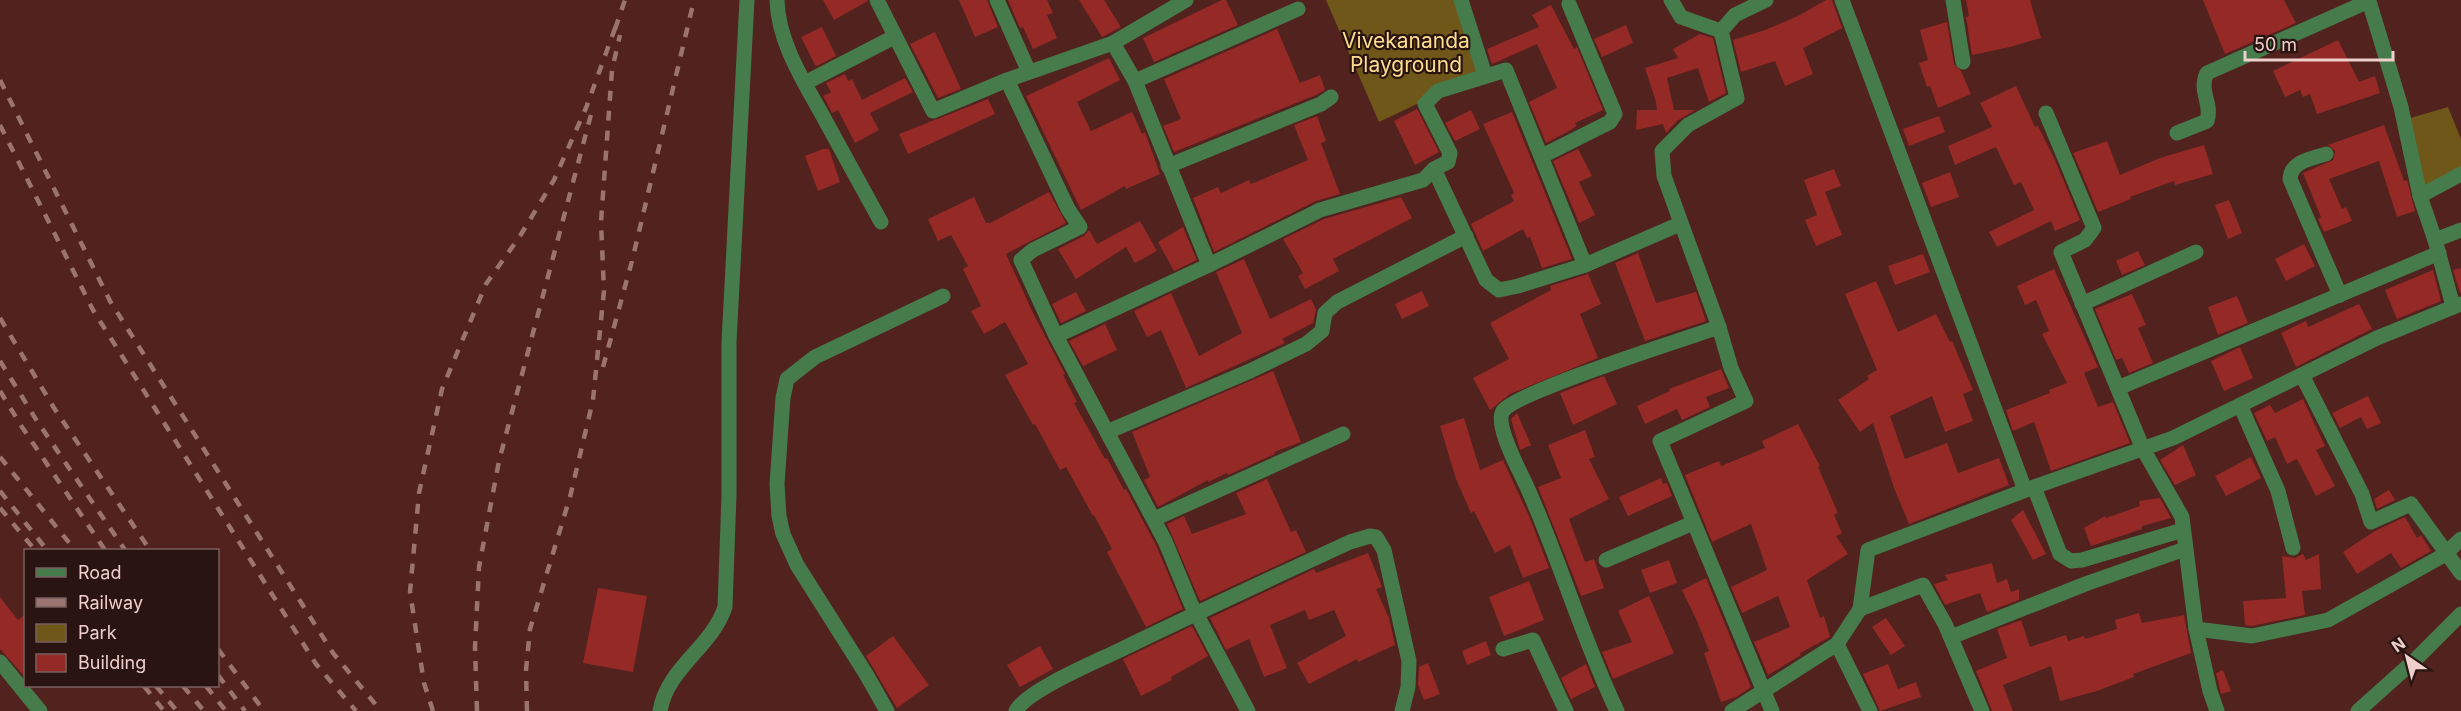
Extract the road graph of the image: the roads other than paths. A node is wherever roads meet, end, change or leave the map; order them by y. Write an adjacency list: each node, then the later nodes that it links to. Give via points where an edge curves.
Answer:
1 (747, 0): 72 (street, via 729,342 725,607 721,621 667,689)
2 (777, 0): 22 (street, via 783,37)
3 (877, 0): 15 (street)
4 (998, 0): 18 (street)
5 (1186, 0): 16 (street)
6 (1461, 0): 19 (street)
7 (1671, 0): 14 (street, via 1681,17)
8 (1766, 0): 14 (street, via 1735,15)
9 (1842, 0): 52 (street)
10 (1953, 0): 17 (street)
11 (1569, 4): 27 (street, via 1615,114 1610,122)
12 (2350, 4): 25 (street, via 2206,73 2202,82 2208,121); 31 (street, via 2368,1 2401,107)
13 (1298, 9): 21 (street)
14 (1721, 31): 33 (street, via 1737,98 1688,125 1662,151 1664,176)
15 (894, 37): 20 (street, via 933,111); 22 (street)
16 (1113, 43): 18 (street); 21 (street)
17 (1963, 62)
18 (1029, 72): 20 (street)
19 (1485, 75): 27 (street, via 1506,70); 29 (street, via 1438,91 1425,104 1450,153 1448,162)
20 (1007, 80): 45 (street, via 1080,227 1021,260)
21 (1135, 81): 28 (street)
22 (805, 83): 32 (street)
23 (1331, 97): 28 (street)
24 (2046, 113): 42 (street, via 2094,228 2085,240 2061,252)
25 (2177, 133)
26 (2326, 154): 40 (street, via 2296,165 2290,171 2290,179)
27 (1542, 156): 39 (street)
28 (1168, 166): 38 (street)
29 (1434, 169): 35 (street); 38 (street, via 1423,180 1320,210)
30 (2461, 174): 31 (street)
31 (2420, 196): 36 (street)
32 (881, 222)
33 (1680, 224): 39 (street); 44 (street)
34 (2461, 230): 36 (street)
35 (1466, 236): 39 (street, via 1486,280 1498,290); 49 (street, via 1337,302 1325,314 1322,332 1306,345)
36 (2437, 246): 40 (street); 43 (street)
37 (2196, 252): 42 (street)
38 (1209, 265): 45 (street)
39 (1585, 265)
40 (2340, 295): 47 (street)
41 (943, 296): 73 (street, via 815,357 787,379 783,398 777,484 783,534 796,565)
42 (2082, 304): 47 (street)
43 (2457, 305): 46 (street)
44 (1719, 327): 54 (street, via 1746,401 1660,441); 78 (street, via 1512,403 1500,419)
45 (1056, 336): 49 (street)
46 (2302, 375): 48 (street); 59 (street, via 2362,494 2371,522 2410,504)
47 (2118, 388): 51 (street)
48 (2240, 405): 51 (street); 57 (street, via 2278,491)
49 (1107, 432): 53 (street)
50 (1343, 435): 53 (street)
51 (2143, 449): 52 (street); 55 (street, via 2182,517)
52 (2030, 488): 55 (street, via 2060,554 2071,561); 62 (street, via 1868,550)
53 (1154, 519): 63 (street)
54 (1693, 523): 60 (street); 70 (street)
55 (2183, 530): 58 (street)
56 (2461, 540): 59 (street)
57 (2293, 548)
58 (2185, 549): 65 (street); 66 (street)
59 (2446, 553): 61 (street); 65 (street, via 2328,620 2252,636)
60 (1606, 560)
61 (2461, 573)
62 (1860, 609): 66 (street, via 1923,585); 67 (street)
63 (1196, 613): 74 (street, via 1054,683 1019,705); 75 (street); 76 (street, via 1350,542 1376,537 1384,550 1409,661)
64 (2461, 614): 84 (street)
65 (2196, 629): 83 (street)
66 (1951, 637): 82 (street)
67 (1837, 644): 70 (street); 81 (street)
68 (1503, 649): 77 (street, via 1533,640)
69 (0, 662): 71 (street)
70 (1764, 691): 79 (street); 80 (street)
71 (40, 711)
72 (660, 711)
73 (886, 711)
74 (1016, 711)
75 (1248, 711)
76 (1402, 711)
77 (1566, 711)
78 (1617, 711)
79 (1732, 711)
80 (1772, 711)
81 (1870, 711)
82 (1982, 711)
83 (2217, 711)
84 (2358, 711)

